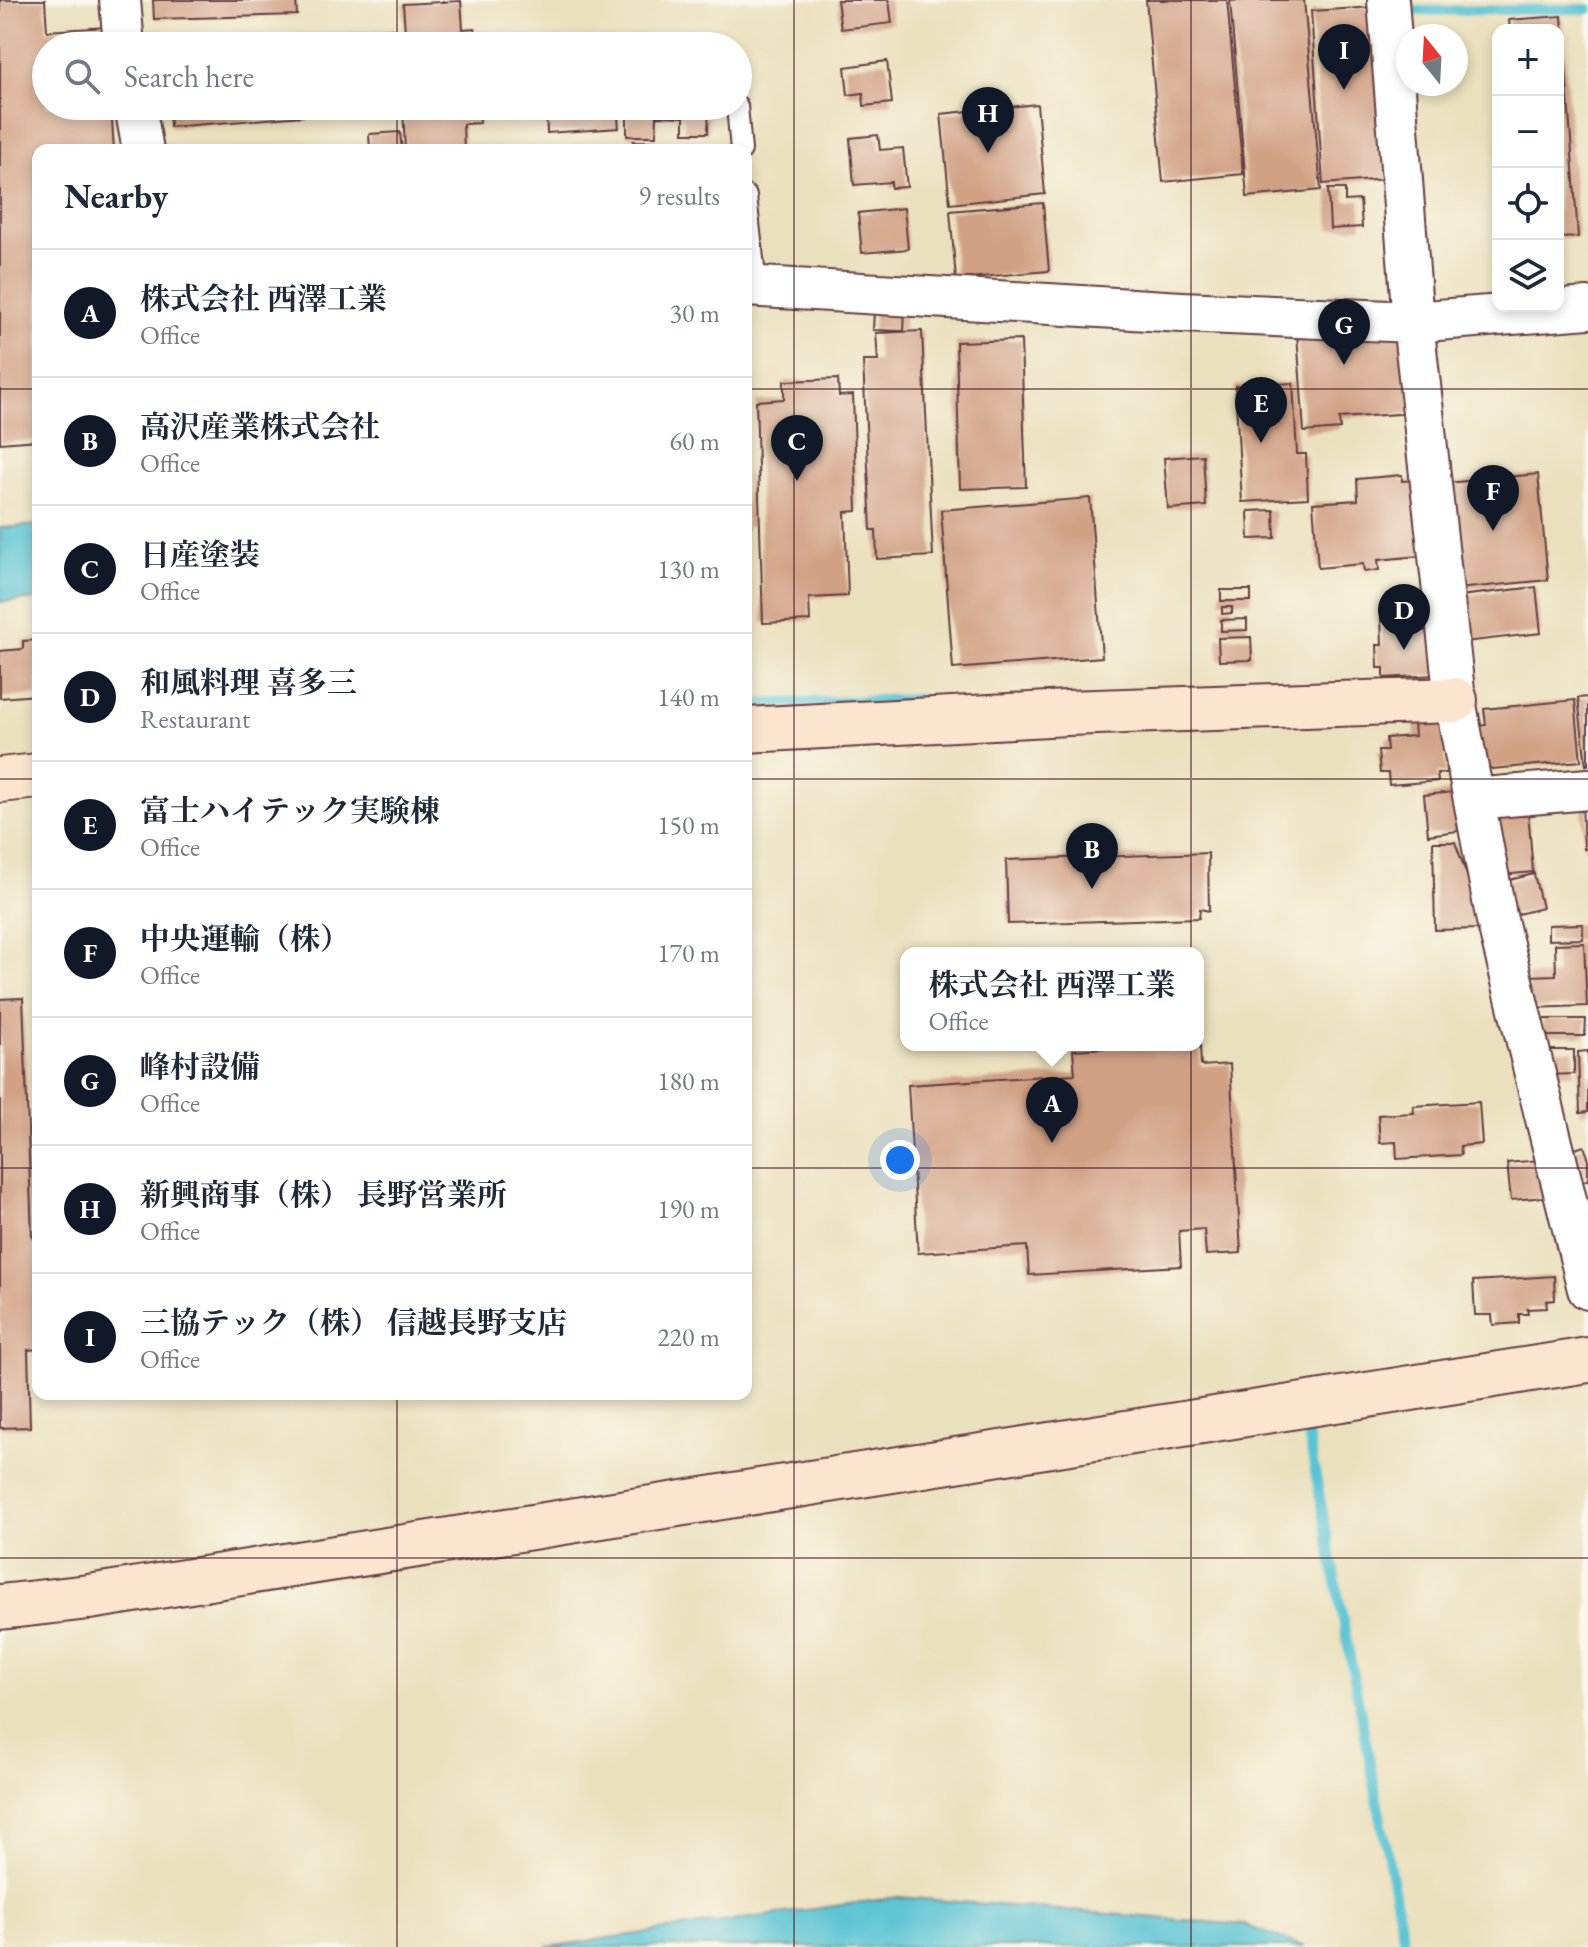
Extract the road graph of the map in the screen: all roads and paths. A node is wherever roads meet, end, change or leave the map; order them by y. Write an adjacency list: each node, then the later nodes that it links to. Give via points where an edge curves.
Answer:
1 (120, 0): 3 (street)
2 (1388, 0): 10 (street)
3 (123, 32)
4 (138, 120): 6 (street)
5 (738, 120): 7 (lane)
6 (142, 144)
7 (740, 144)
8 (752, 286): 10 (street)
9 (1588, 308): 10 (street)
10 (1413, 322): 11 (street)
11 (1455, 700): 12 (street); 16 (street)
12 (752, 730)
13 (32, 777): 14 (street)
14 (0, 780)
15 (1588, 789): 16 (street)
16 (1474, 799): 17 (street, via 1496,916)
17 (1588, 1289)
18 (1588, 1360): 19 (street)
19 (0, 1607)

